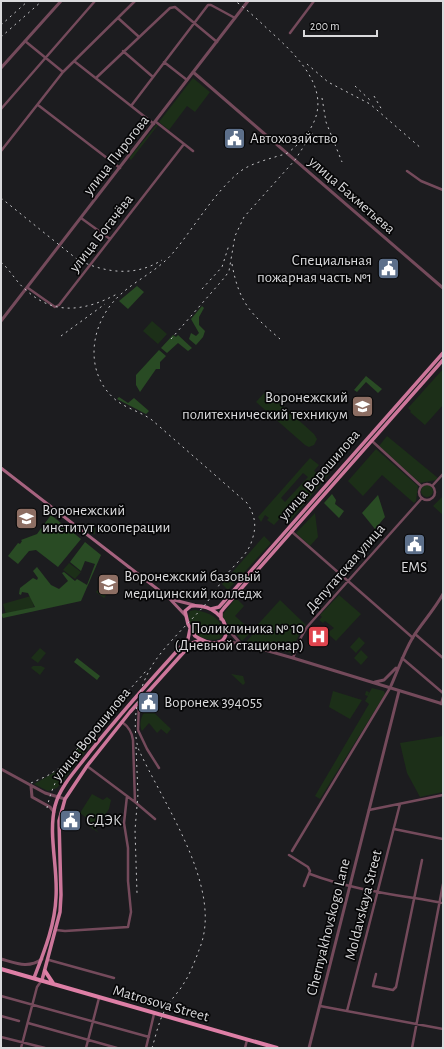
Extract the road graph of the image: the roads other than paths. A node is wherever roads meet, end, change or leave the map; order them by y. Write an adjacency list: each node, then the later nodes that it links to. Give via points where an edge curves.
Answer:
1 (61, 1): 11 (street)
2 (95, 1): 14 (street)
3 (134, 1): 6 (street)
4 (248, 1): 7 (street, улица Пирогова)
5 (314, 1): 9 (street)
6 (118, 18): 10 (street); 15 (street)
7 (235, 19): 8 (street, via 211,5 206,7); 12 (street, улица Пирогова)
8 (194, 23): 10 (street, via 175,7 170,8); 12 (street); 16 (street)
9 (290, 33)
10 (138, 36): 13 (street)
11 (25, 42): 14 (street); 17 (street)
12 (217, 42): 19 (street, улица Пирогова)
13 (123, 51): 20 (street); 21 (street)
14 (46, 58): 18 (street); 25 (street)
15 (74, 61): 18 (street); 21 (street)
16 (164, 62): 20 (street); 22 (street)
17 (1, 68)
18 (63, 72): 23 (street)
19 (193, 72): 22 (street, улица Пирогова); 36 (street, улица Бахметьева)
20 (153, 77): 24 (street)
21 (96, 78): 24 (street)
22 (187, 80): 26 (street, улица Пирогова)
23 (38, 105): 28 (street); 30 (street)
24 (131, 106): 26 (street)
25 (1, 109)
26 (155, 123): 27 (street); 30 (street, улица Пирогова)
27 (184, 144): 29 (street); 34 (street, улица Богачёва)
28 (1, 151)
29 (193, 152)
30 (120, 168): 33 (street, улица Пирогова)
31 (407, 171): 32 (street, via 421,181)
32 (443, 190)
33 (81, 218): 34 (street); 35 (street, улица Пирогова)
34 (110, 239): 35 (street, улица Богачёва, via 59,305 55,307)
35 (28, 288): 37 (street, улица Пирогова)
36 (443, 288)
37 (1, 321)
38 (443, 353): 41 (main road, улица Ворошилова)
39 (443, 360): 40 (main road, улица Ворошилова)
40 (372, 441): 42 (main road, улица Ворошилова); 45 (street)
41 (353, 453): 42 (main road); 53 (main road, улица Ворошилова, via 224,601)
42 (358, 457): 48 (main road, улица Ворошилова)
43 (1, 468): 51 (main road)
44 (443, 474): 46 (street)
45 (421, 486): 46 (street); 47 (street, via 419,491)
46 (433, 486): 47 (street, via 436,490 434,497 427,500)
47 (422, 498): 49 (street, Депутатская улица)
48 (292, 531): 49 (street); 55 (main road, улица Ворошилова, via 224,608)
49 (348, 581): 59 (street); 63 (street, Депутатская улица, via 307,627)
50 (443, 594): 58 (street)
51 (169, 598): 52 (main road); 54 (main road)
52 (195, 606): 53 (main road); 54 (main road, via 188,607)
53 (211, 609): 55 (main road)
54 (185, 615): 57 (main road)
55 (221, 619): 56 (main road)
56 (226, 627): 61 (main road, via 226,636); 62 (street)
57 (190, 629): 60 (main road); 83 (main road, улица Ворошилова, via 188,639 126,708 72,775)
58 (415, 634): 59 (street); 65 (street)
59 (413, 638): 64 (street)
60 (202, 640): 61 (main road); 72 (main road, улица Ворошилова, via 192,643)
61 (217, 642): 62 (street)
62 (240, 643): 63 (street)
63 (293, 658): 67 (street)
64 (401, 658): 66 (street); 70 (street)
65 (443, 658)
66 (398, 665): 67 (street, via 384,680); 68 (street)
67 (370, 681): 68 (street)
68 (390, 688): 69 (street); 92 (street)
69 (399, 691): 73 (street); 87 (street, Chernyakhovskogo Lane)
70 (443, 692)
71 (443, 697): 73 (street)
72 (139, 702): 74 (main road, улица Ворошилова); 75 (street)
73 (442, 704)
74 (122, 722): 76 (street); 77 (main road, улица Ворошилова)
75 (138, 730): 76 (street); 78 (street)
76 (132, 733): 85 (street)
77 (87, 766): 82 (street); 84 (main road, улица Ворошилова)
78 (159, 768)
79 (1, 769): 80 (street)
80 (30, 786): 83 (street); 88 (street, via 32,797)
81 (443, 795): 86 (street)
82 (127, 796): 85 (street); 102 (street, via 124,823 128,848 128,928)
83 (58, 797): 84 (street); 88 (main road, улица Ворошилова)
84 (65, 799): 102 (main road, улица Ворошилова, via 59,821 61,895)
85 (135, 802): 89 (street)
86 (400, 804): 87 (street); 90 (street, Moldavskaya Street)
87 (369, 810): 97 (street, Chernyakhovskogo Lane)
88 (54, 812): 103 (main road, улица Ворошилова, via 56,896 52,926)
89 (155, 819)
90 (394, 828): 91 (street); 99 (street, Moldavskaya Street)
91 (443, 839)
92 (292, 851)
93 (289, 855): 95 (street, via 308,867)
94 (422, 860): 100 (street)
95 (309, 875): 97 (street); 98 (street)
96 (443, 884): 101 (street)
97 (350, 885): 99 (street); 117 (street, Chernyakhovskogo Lane)
98 (304, 886)
99 (378, 891): 100 (street); 118 (street, Moldavskaya Street)
100 (415, 898): 101 (street); 108 (street, via 396,987 393,990 373,986)
101 (441, 903): 124 (street)
102 (56, 930): 105 (main road, улица Ворошилова)
103 (42, 959): 104 (street, via 27,965); 109 (main road, улица Ворошилова)
104 (1, 960)
105 (49, 960): 107 (main road, улица Ворошилова); 110 (street)
106 (1, 969): 109 (highway, Matrosova Street)
107 (45, 971): 111 (main road, улица Ворошилова); 112 (highway)
108 (376, 974)
109 (34, 978): 111 (highway, Matrosova Street); 113 (street)
110 (114, 978)
111 (42, 980): 112 (highway, Matrosova Street); 113 (street, улица Ворошилова)
112 (54, 984): 115 (highway, Matrosova Street)
113 (37, 987): 116 (street, улица Ворошилова)
114 (1, 996): 116 (street)
115 (99, 998): 119 (highway, Matrosova Street); 122 (street)
116 (33, 1004): 122 (street); 123 (street, улица Ворошилова)
117 (320, 1006): 118 (street); 138 (street, Chernyakhovskogo Lane)
118 (347, 1011): 124 (street)
119 (154, 1014): 127 (street); 129 (highway, Matrosova Street)
120 (1, 1016): 121 (street)
121 (19, 1021)
122 (93, 1021): 127 (street); 128 (street)
123 (28, 1023): 128 (street); 130 (street, улица Ворошилова)
124 (416, 1024): 125 (street); 139 (street)
125 (443, 1029)
126 (1, 1037): 130 (street)
127 (149, 1037): 135 (street)
128 (88, 1040): 133 (street); 134 (street)
129 (247, 1040): 136 (street); 137 (highway, Matrosova Street)
130 (23, 1043): 131 (street, улица Ворошилова); 132 (street)
131 (21, 1048)
132 (45, 1048)
133 (86, 1048)
134 (117, 1048)
135 (146, 1048)
136 (245, 1048)
137 (277, 1048)
138 (309, 1048)
139 (412, 1048)

